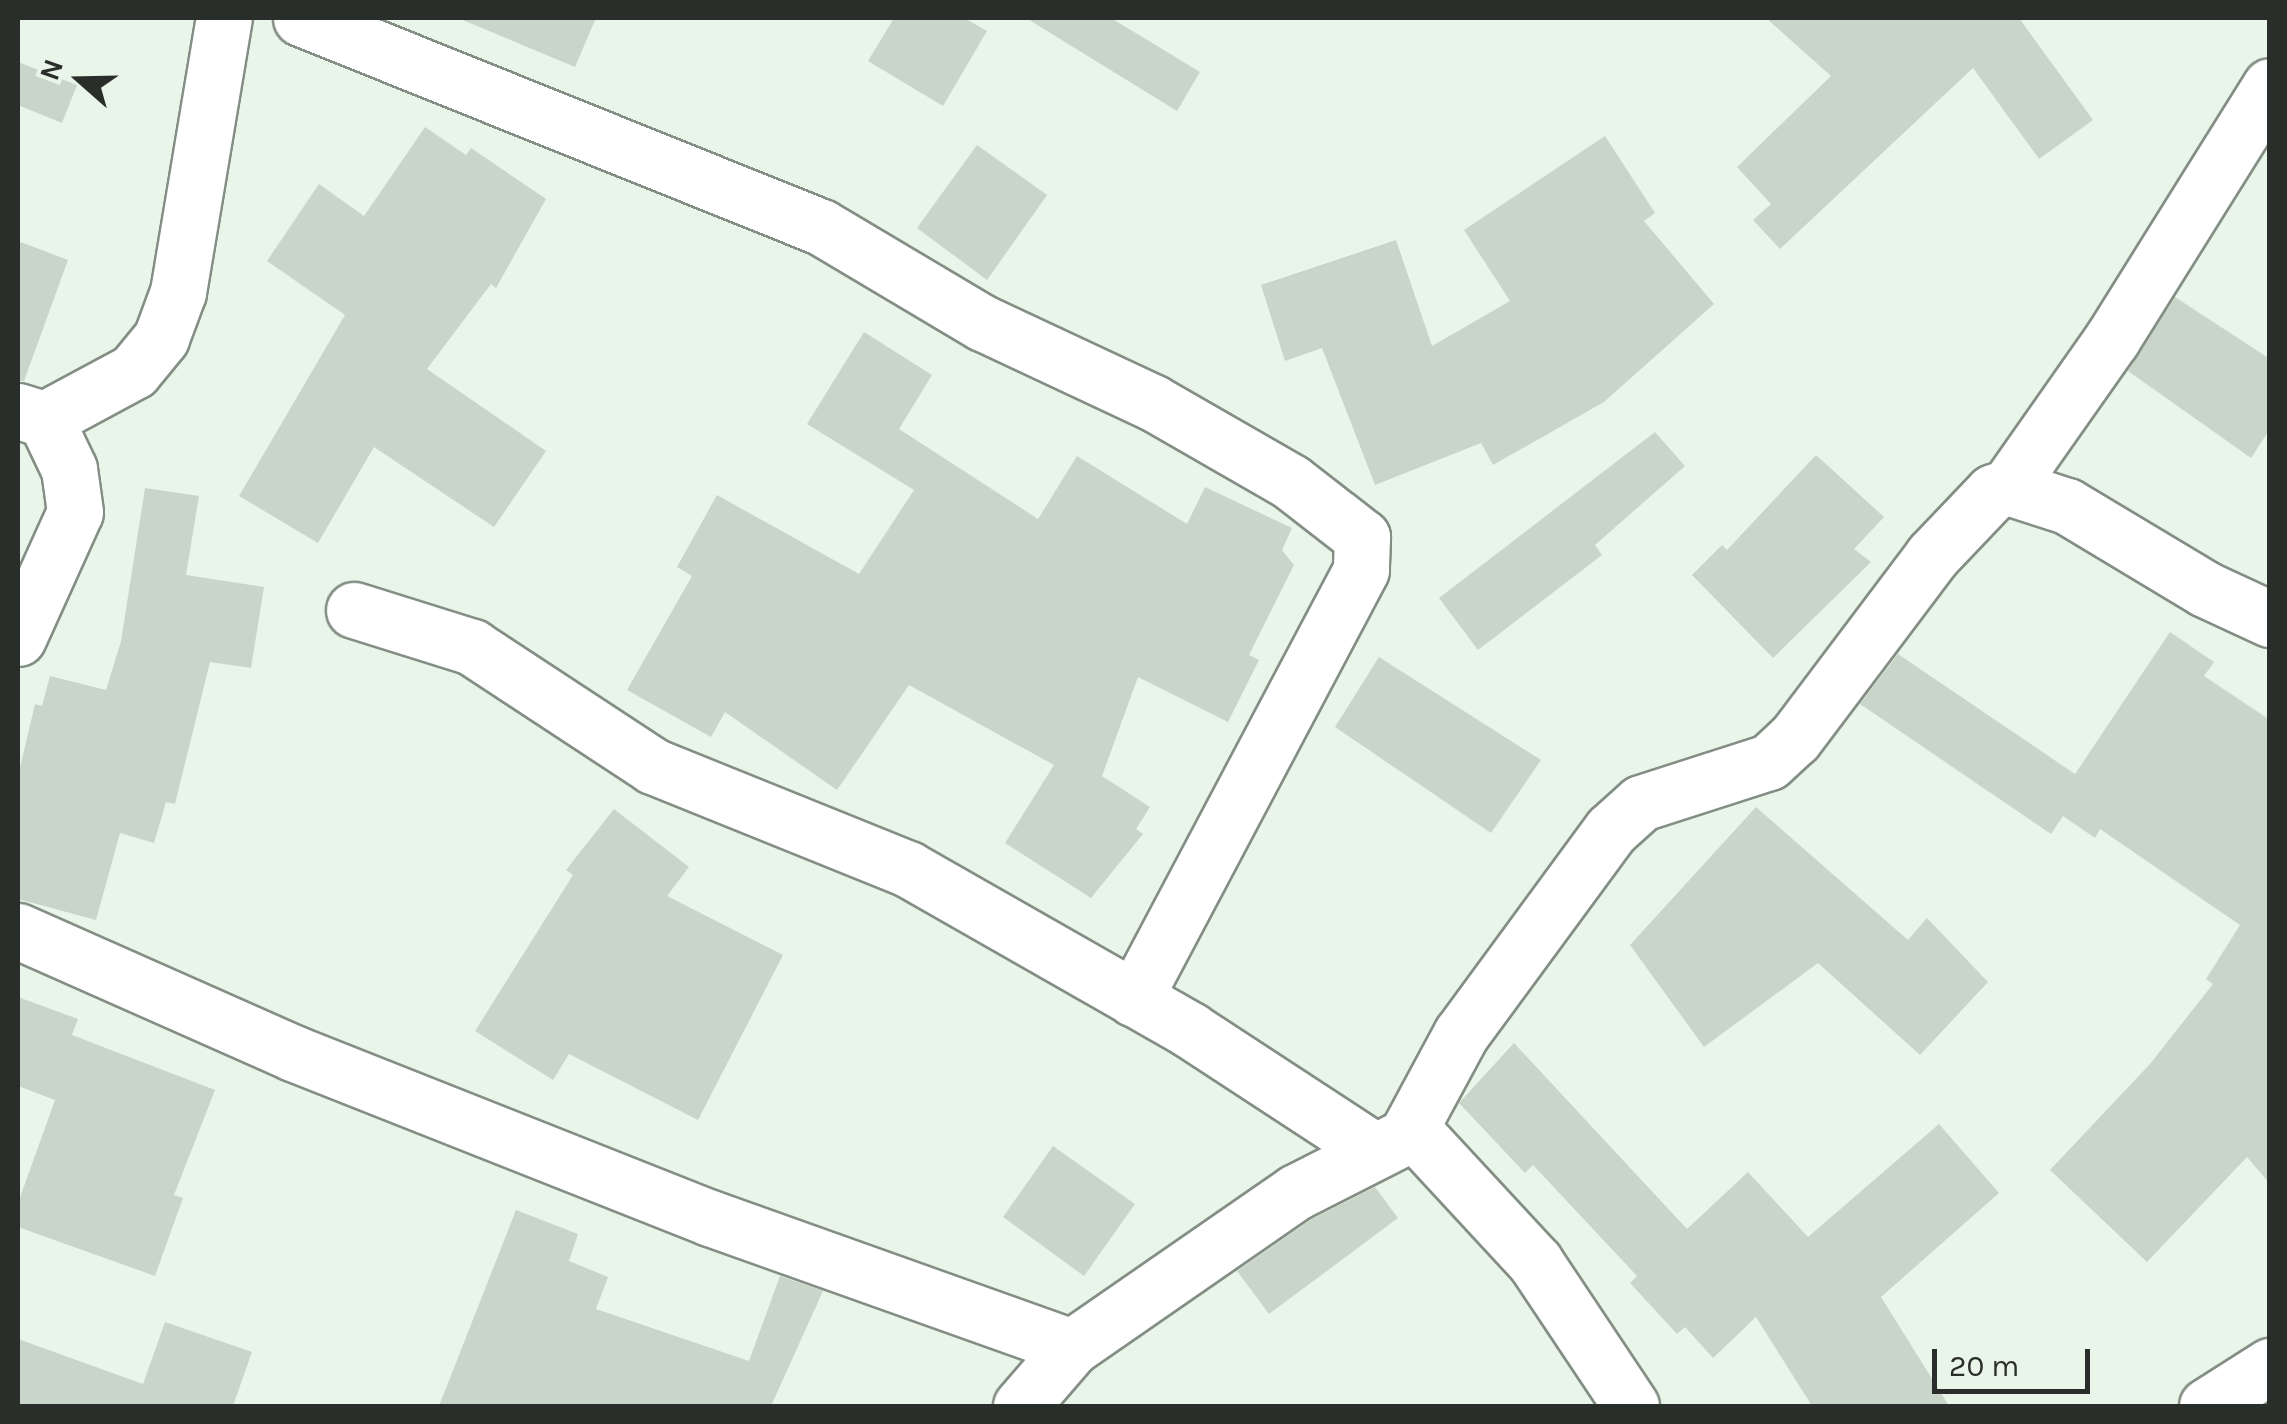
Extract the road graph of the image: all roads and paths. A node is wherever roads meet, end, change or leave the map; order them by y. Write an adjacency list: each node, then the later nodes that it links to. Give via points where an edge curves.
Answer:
1 (224, 18): 4 (street, via 178,292 161,338 134,372)
2 (302, 18): 10 (street, via 821,227 983,323 1152,402 1291,482 1362,537 1361,570)
3 (2270, 86): 5 (street, via 2112,339)
4 (31, 415): 8 (street, via 69,469 74,512)
5 (2008, 487): 7 (street, via 2068,506 2205,589); 11 (street, via 1976,506 1942,544 1795,738 1768,762 1640,804 1611,830 1461,1034)
6 (354, 610): 10 (street, via 472,647 653,766 908,869)
7 (2270, 619)
8 (18, 638)
9 (18, 931): 12 (street, via 293,1054 710,1218)
10 (1134, 999): 11 (street)
11 (1393, 1140): 12 (street, via 1296,1192); 15 (street, via 1535,1262)
12 (1072, 1347): 14 (street)
13 (2270, 1366): 16 (street)
14 (1021, 1406)
15 (1631, 1406)
16 (2207, 1406)

